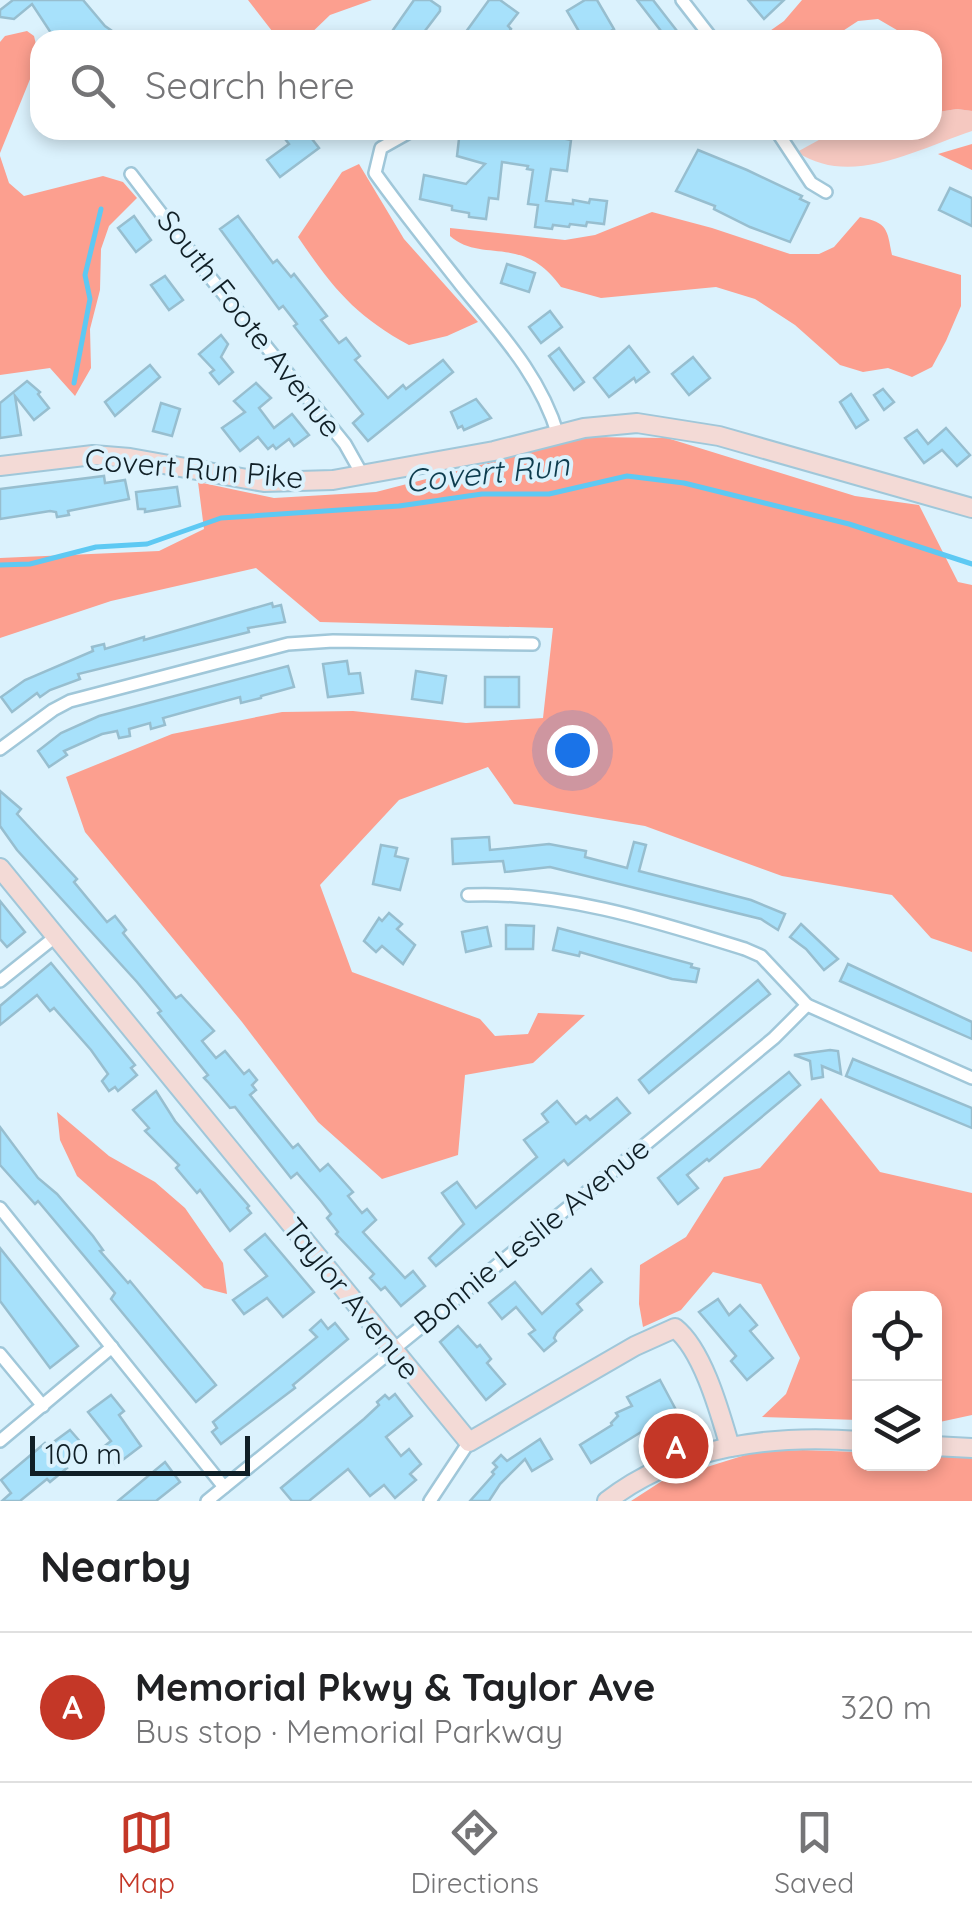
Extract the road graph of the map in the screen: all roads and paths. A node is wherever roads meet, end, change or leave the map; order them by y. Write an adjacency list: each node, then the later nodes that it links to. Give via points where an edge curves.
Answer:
1 (682, 0): 2 (street)
2 (705, 30)
3 (395, 140): 7 (street, via 381,148 375,173 512,346 548,400)
4 (783, 140): 6 (street, via 811,183)
5 (132, 174): 9 (street, South Foote Avenue, via 345,444)
6 (826, 192)
7 (558, 435): 9 (street, Covert Run Pike); 10 (street, Covert Run Pike, via 633,423 677,427)
8 (0, 466): 9 (street, Covert Run Pike, via 93,455 264,482)
9 (363, 476)
10 (972, 508)
11 (533, 644): 12 (street, via 333,641 266,648 70,702)
12 (0, 749)
13 (0, 868): 15 (street, Taylor Avenue)
14 (468, 896): 17 (street, via 560,899 745,949)
15 (55, 936): 16 (street); 21 (street, Taylor Avenue)
16 (0, 981)
17 (807, 1005): 18 (street); 21 (street, Bonnie Leslie Avenue)
18 (972, 1078)
19 (0, 1208): 20 (street)
20 (112, 1347): 23 (street); 30 (street)
21 (392, 1348): 26 (street, Taylor Avenue); 30 (street, Bonnie Leslie Avenue)
22 (0, 1354): 23 (street)
23 (43, 1406): 24 (street)
24 (0, 1441)
25 (852, 1441): 28 (street)
26 (468, 1442): 28 (street, via 675,1328 701,1368); 32 (street)
27 (942, 1446): 29 (street)
28 (730, 1447): 33 (street, via 663,1467)
29 (972, 1448)
30 (224, 1487): 31 (street, Bonnie Leslie Avenue)
31 (207, 1501)
32 (430, 1501)
33 (607, 1501)

